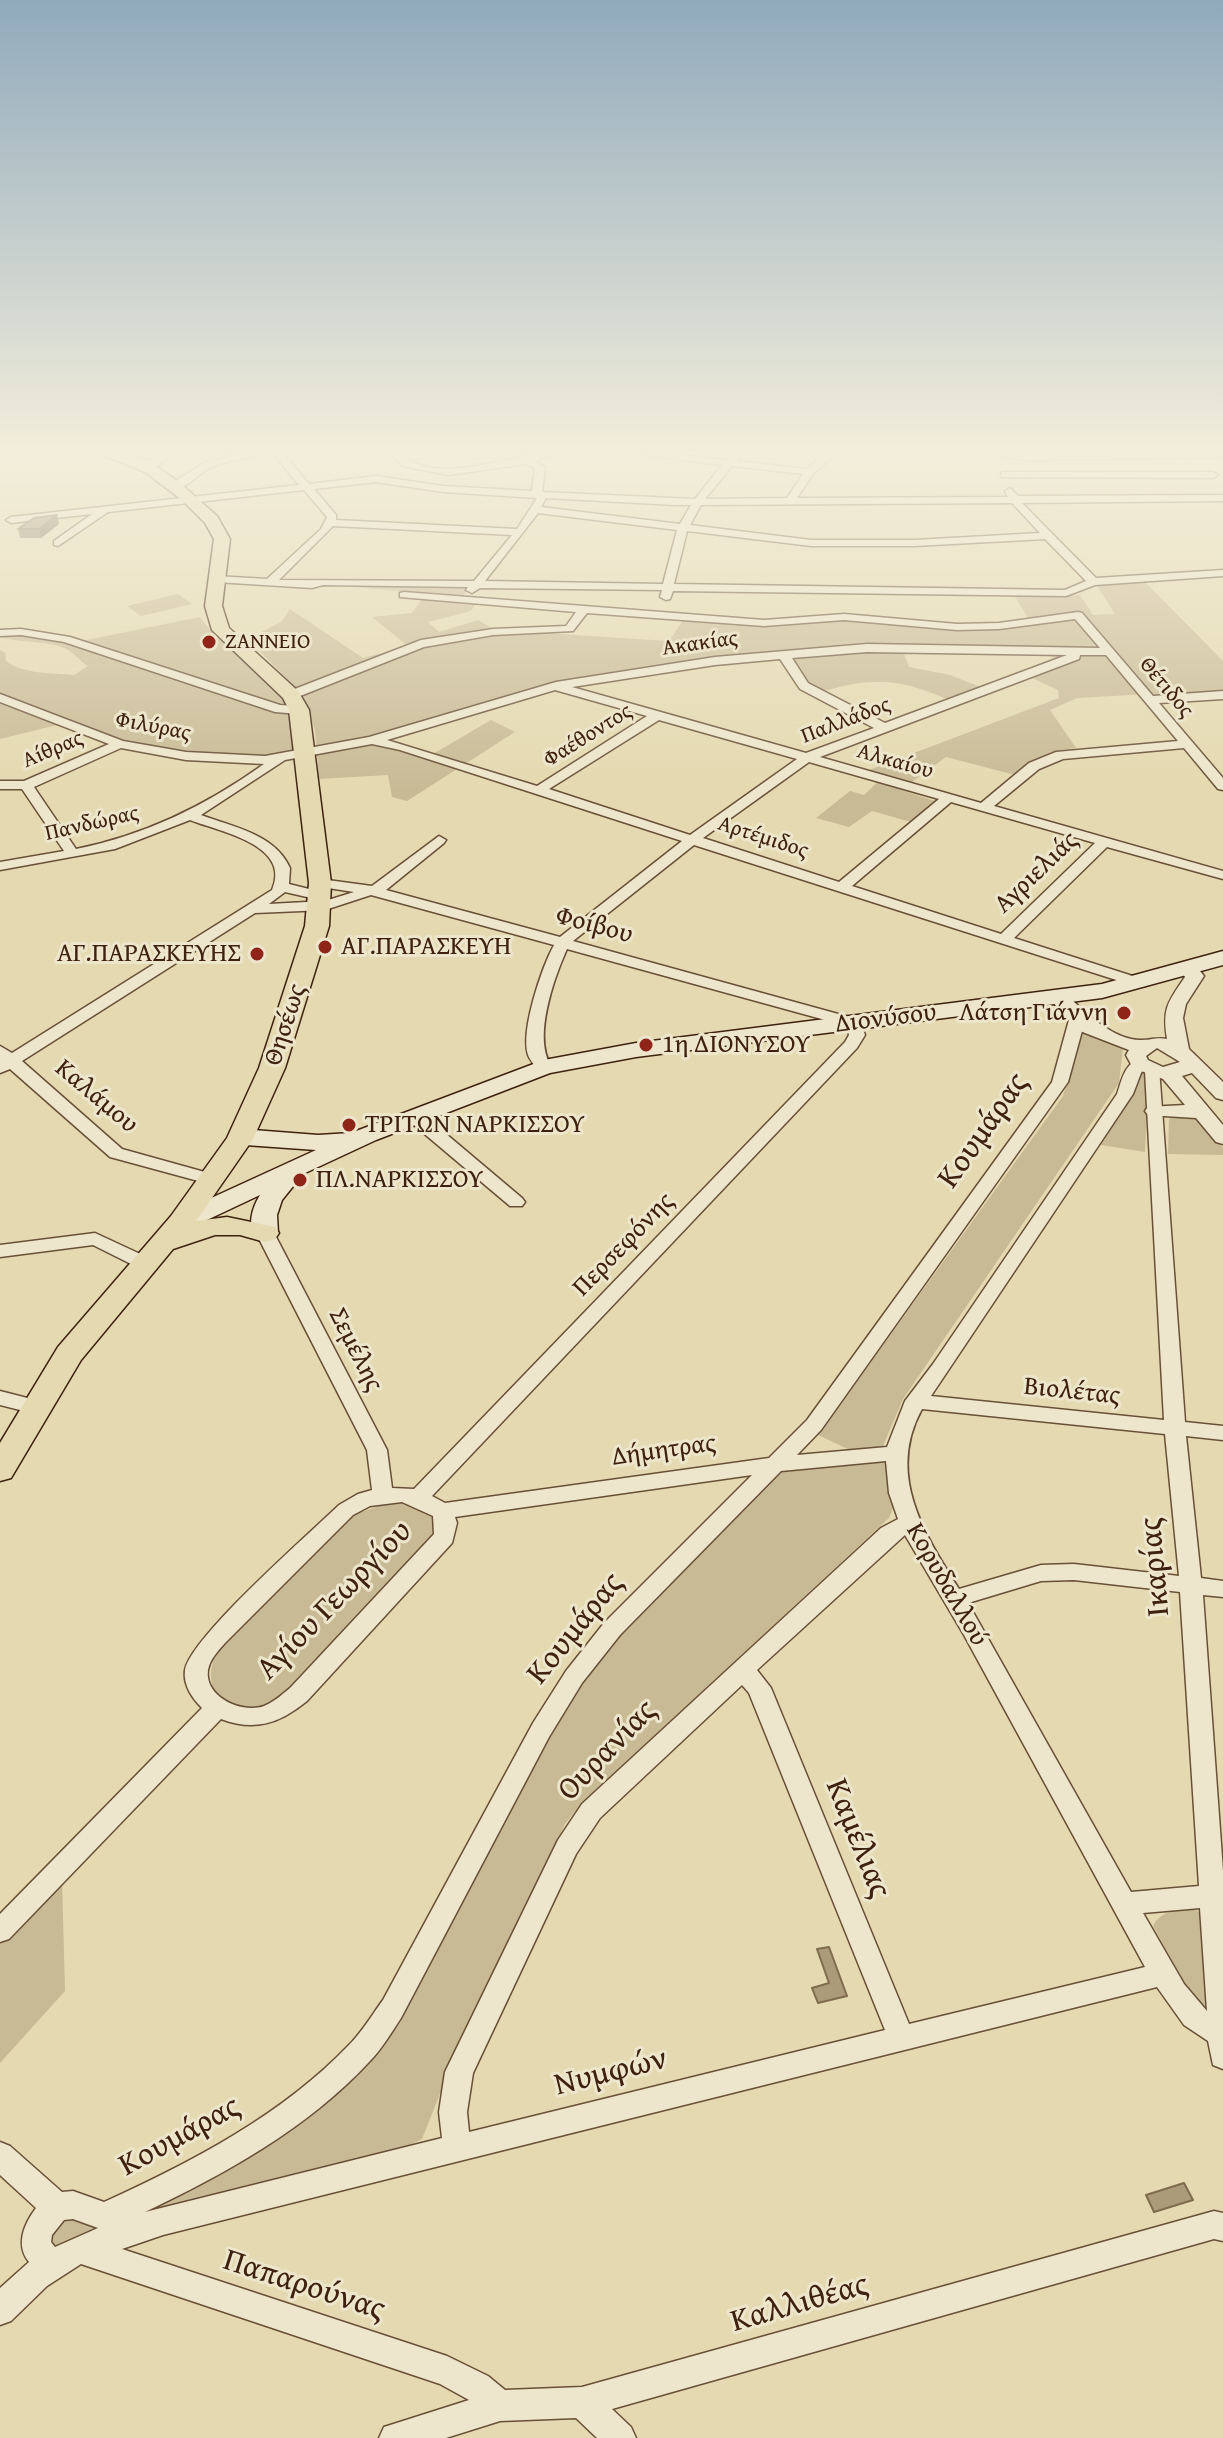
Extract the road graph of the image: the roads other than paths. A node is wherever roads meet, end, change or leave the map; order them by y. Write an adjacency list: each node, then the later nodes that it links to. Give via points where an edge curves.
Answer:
1 (218, 565): 7 (main road)
2 (288, 565): 9 (street)
3 (493, 565): 11 (street)
4 (673, 565): 12 (street)
5 (1076, 565): 8 (street)
6 (1223, 573): 8 (street)
7 (216, 579): 9 (street); 26 (main road, via 211,601 221,630)
8 (1093, 582): 13 (street)
9 (269, 583): 10 (street)
10 (312, 585): 11 (street); 14 (street)
11 (476, 585): 12 (street); 14 (street)
12 (668, 589): 13 (street); 16 (street)
13 (1066, 593): 17 (street, Θέτιδος)
14 (465, 599): 15 (street)
15 (583, 610): 16 (street); 26 (street, via 569,629 493,632 421,644)
16 (661, 615): 17 (street, via 764,623 844,617 957,627)
17 (1078, 615): 20 (street, Θέτιδος)
18 (0, 633): 26 (street, via 66,639 279,709)
19 (1086, 652): 20 (street, Ακακίας); 21 (street, Ακακίας, via 867,648); 28 (street, Παλλάδος)
20 (1109, 652): 25 (street, Θέτιδος)
21 (783, 654): 22 (street, Ακακίας); 28 (street, via 804,686)
22 (556, 686): 27 (street, Αλκαίου); 29 (street, Ακακίας)
23 (1223, 695): 25 (street)
24 (0, 698): 30 (street, Φιλύρας)
25 (1151, 700): 31 (street, Θέτιδος)
26 (295, 702): 32 (main road, Θησέως)
27 (658, 715): 33 (street, Αλκαίου); 38 (street, Φαέθοντος)
28 (886, 729): 33 (street, Παλλάδος)
29 (371, 741): 32 (street, Ακακίας); 38 (street, Αρτέμιδος)
30 (120, 744): 34 (street, Φιλύρας, via 186,756); 36 (street, Αίθρας)
31 (1187, 744): 37 (street, Θέτιδος); 40 (street, via 1046,759)
32 (306, 752): 34 (street, Φιλύρας); 51 (main road, Θησέως)
33 (808, 757): 39 (street, Αλκαίου); 42 (street, Παλλάδος)
34 (279, 759): 41 (street, Πανδώρας)
35 (0, 785): 36 (street, Αίθρας)
36 (26, 785): 45 (street)
37 (1223, 786)
38 (539, 790): 42 (street, Αρτέμιδος)
39 (948, 798): 40 (street, Αλκαίου); 49 (street)
40 (983, 808): 44 (street, Αλκαίου)
41 (191, 816): 45 (street, Πανδώρας, via 143,836); 48 (street, via 262,843 279,858)
42 (693, 839): 49 (street, Αρτέμιδος); 54 (street, Παλλάδος)
43 (439, 840): 50 (street)
44 (1104, 842): 47 (street, Αλκαίου); 53 (street, Αγριελιάς)
45 (72, 853): 46 (street, Πανδώρας)
46 (0, 866)
47 (1223, 875)
48 (281, 887): 51 (street); 52 (street)
49 (842, 887): 53 (street, Αρτέμιδος)
50 (370, 892): 51 (street, Φοίβου, via 347,885); 51 (street, via 342,903); 54 (street, Φοίβου)
51 (320, 895): 52 (street); 66 (main road, Θησέως, via 312,944)
52 (244, 912): 62 (street)
53 (1004, 939): 57 (street, Αρτέμιδος)
54 (563, 942): 60 (street, Φοίβου); 64 (street, via 555,954 535,1036 535,1052)
55 (1223, 958): 56 (main road, Διονύσου)
56 (1189, 970): 57 (main road, Διονύσου); 61 (street, via 1195,976 1173,1018)
57 (1140, 983): 58 (main road, Διονύσου)
58 (1058, 997): 59 (street); 60 (main road, Διονύσου)
59 (1077, 1020): 63 (street); 88 (street, Κουμάρας, via 1060,1082 837,1394)
60 (854, 1023): 64 (main road, Διονύσου); 91 (street, Περσεφόνης, via 857,1035 851,1045)
61 (1184, 1056): 63 (street, via 1184,1070); 63 (street, via 1155,1044); 65 (street)
62 (4, 1060): 76 (street, Καλάμου, via 116,1153)
63 (1151, 1064): 67 (street, Ικαρίας); 68 (street); 83 (street, Κορυδαλλού, via 1133,1071 1125,1094)
64 (544, 1067): 69 (main road, Διονύσου)
65 (1223, 1094)
66 (258, 1105): 72 (main road, Θησέως); 73 (main road, via 267,1126)
67 (1155, 1111): 68 (street); 85 (street, Ικαρίας)
68 (1202, 1112): 71 (street)
69 (414, 1116): 70 (main road, Διονύσου); 77 (street)
70 (367, 1135): 73 (main road, Διονύσου, via 321,1143); 74 (main road, Διονύσου)
71 (1223, 1138)
72 (240, 1139): 73 (main road, Διονύσου); 74 (main road, Διονύσου, via 248,1145 301,1153); 76 (main road, Θησέως)
73 (289, 1141)
74 (336, 1152): 75 (main road)
75 (297, 1170): 78 (main road); 79 (main road, via 269,1198)
76 (213, 1180): 78 (main road, Θησέως)
77 (516, 1202)
78 (181, 1222): 81 (main road, Θησέως)
79 (265, 1233): 81 (main road, via 220,1224 187,1232); 90 (street, Σεμέλης, via 377,1450)
80 (0, 1251): 81 (street, via 95,1239)
81 (150, 1256): 84 (main road, Θησέως, via 78,1342)
82 (0, 1398): 84 (street)
83 (915, 1401): 85 (street, Βιολέτας); 87 (street, Κορυδαλλού)
84 (36, 1407): 89 (main road, Θησέως)
85 (1175, 1429): 86 (street, Βιολέτας); 94 (street, Ικαρίας)
86 (1223, 1433)
87 (896, 1453): 88 (street, Δήμητρας); 93 (street, Κορυδαλλού)
88 (778, 1464): 92 (street, Δήμητρας); 107 (street, Κουμάρας, via 612,1629 574,1677 392,2009 362,2051 297,2109 176,2183 105,2216 73,2205)
89 (0, 1470)
90 (383, 1495): 91 (street, Αγίου Γεωργίου); 98 (street, Αγίου Γεωργίου, via 346,1510 201,1657 196,1674 200,1692)
91 (418, 1498): 92 (street, Αγίου Γεωργίου)
92 (442, 1511): 98 (street, Αγίου Γεωργίου, via 444,1537 299,1694 281,1709 256,1717)
93 (909, 1523): 96 (street, Κορυδαλλού); 97 (street, Ουρανίας, via 889,1534)
94 (1191, 1586): 95 (street); 96 (street, via 1041,1573); 99 (street, Ικαρίας)
95 (1223, 1589)
96 (955, 1599): 100 (street, Κορυδαλλού)
97 (742, 1669): 103 (street, Καμέλιας, via 759,1688); 105 (street, Ουρανίας, via 625,1776 591,1811 567,1847 459,2072 453,2112)
98 (216, 1709): 101 (street)
99 (1212, 1896): 100 (street); 104 (street, Ικαρίας)
100 (1125, 1904): 102 (street, Κορυδαλλού)
101 (0, 1931)
102 (1163, 1974): 103 (street, Νυμφών); 104 (street, Κορυδαλλού, via 1184,2009)
103 (902, 2040): 105 (street, Νυμφών)
104 (1222, 2045)
105 (457, 2148): 109 (street, Νυμφών, via 163,2221)
106 (0, 2156): 107 (street)
107 (57, 2207): 110 (street, via 36,2235 36,2248)
108 (1223, 2227): 112 (street, Καλλιθέας, via 1214,2225)
109 (79, 2249): 110 (street, Νυμφών); 113 (street, Παπαρούνας, via 447,2371)
110 (50, 2263): 111 (street, Νυμφών)
111 (0, 2310)
112 (582, 2402): 113 (street, Καλλιθέας); 115 (street)
113 (500, 2406): 114 (street, Καλλιθέας)
114 (395, 2438)
115 (620, 2438)

